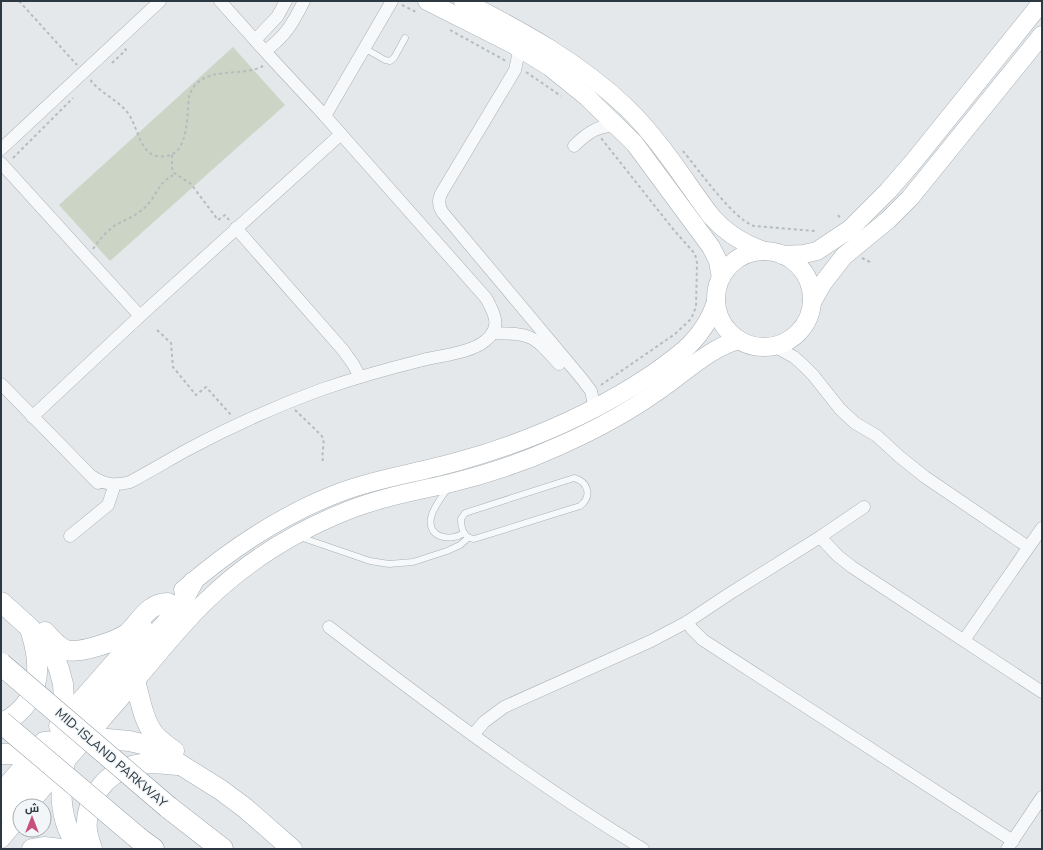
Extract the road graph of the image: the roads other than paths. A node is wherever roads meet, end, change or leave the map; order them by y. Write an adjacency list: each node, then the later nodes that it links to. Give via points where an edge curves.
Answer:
1 (160, 1): 22 (street, via 117,41 87,77)
2 (220, 1): 12 (street)
3 (304, 1): 9 (street)
4 (463, 1): 25 (street, via 515,27 603,86 651,134 720,226 741,241)
5 (392, 2): 14 (street)
6 (1042, 2): 25 (street, via 914,161 850,229 817,251 804,254)
7 (285, 4): 9 (street, via 289,14); 12 (street, via 271,25)
8 (425, 8): 13 (street)
9 (298, 14): 15 (street)
10 (1042, 35): 28 (street, via 910,198 888,220 844,256)
11 (405, 38): 14 (lane, via 390,61)
12 (255, 40): 15 (street)
13 (516, 46): 16 (street, via 550,67); 36 (street, via 518,56 515,70 442,192 439,204 443,213 582,378)
14 (364, 48): 17 (street)
15 (268, 55): 17 (street)
16 (594, 104): 18 (street); 20 (street, via 593,121)
17 (326, 116): 19 (street)
18 (620, 127): 20 (street, via 600,127); 26 (street, via 711,247 718,261)
19 (341, 134): 24 (street); 30 (street, via 486,298 496,306 502,326)
20 (585, 135): 21 (street)
21 (574, 146)
22 (1, 149)
23 (1, 163): 29 (street)
24 (236, 228): 29 (street); 34 (street, via 343,350)
25 (774, 253): 26 (street, via 749,254 741,257); 28 (street, via 793,261 802,270 810,285)
26 (721, 278): 27 (street)
27 (716, 302): 31 (street, via 722,322); 36 (street, via 707,324 694,342 647,377)
28 (812, 302): 32 (street, via 811,311 801,330 784,343)
29 (140, 316): 37 (street)
30 (497, 333): 33 (street, via 523,334 536,339); 34 (street, via 478,346)
31 (739, 340): 32 (street, via 753,346); 36 (street, via 718,348 656,393)
32 (774, 346): 48 (street, via 808,370 836,405 855,423 877,436 925,477)
33 (559, 364)
34 (360, 377): 39 (street, via 286,403 210,438)
35 (1, 384): 37 (street)
36 (598, 407): 40 (street, via 577,438 540,454); 49 (street, via 550,430 487,453 387,478 321,500 259,534)
37 (32, 417): 38 (street)
38 (93, 477): 39 (street, via 111,485 124,484); 41 (street, via 101,486)
39 (136, 479): 41 (street, via 128,486)
40 (452, 482): 44 (street, via 372,501); 45 (lane, via 435,508 431,524 435,533 442,537)
41 (113, 490): 46 (street, via 104,509)
42 (864, 506): 47 (street)
43 (1042, 528): 48 (street)
44 (295, 535): 45 (lane, via 370,561 389,564 413,562 447,551 460,545); 57 (street, via 258,558 222,586 188,620)
45 (466, 535): 45 (lane, via 474,540 580,506 587,497 587,488 582,481 574,478 469,511 461,519)
46 (70, 536)
47 (820, 537): 52 (street); 55 (street, via 852,567)
48 (1028, 547): 55 (street)
49 (192, 582): 50 (street); 62 (main road, via 175,611 87,712)
50 (168, 603): 51 (main road, via 157,604 150,609 121,638 75,651 58,645 24,611); 59 (street)
51 (5, 605): 54 (main road)
52 (687, 622): 61 (street, via 651,641 504,707); 72 (street, via 697,635 707,642)
53 (329, 626): 61 (street)
54 (30, 628): 59 (main road, via 54,656 63,684); 60 (main road, via 38,656 36,684 19,712)
55 (964, 640): 58 (street)
56 (1, 664): 77 (highway, MID-ISLAND PARKWAY, bridge, via 168,807)
57 (135, 681): 62 (street); 64 (main road, via 150,728 159,739 185,760 188,764)
58 (1042, 692)
59 (65, 718): 62 (main road)
60 (1, 723): 71 (highway, bridge)
61 (473, 735): 79 (street)
62 (63, 746): 63 (main road, via 18,754); 64 (main road, via 111,739 147,745); 65 (street); 67 (street); 68 (main road); 75 (main road, via 64,812 71,835)
63 (1, 754)
64 (186, 769): 76 (main road, via 152,763 133,765 107,779 95,794 88,812 88,831); 78 (main road, via 221,790)
65 (1, 792)
66 (1042, 796): 72 (street)
67 (33, 798)
68 (1, 813)
69 (12, 826): 70 (street)
70 (1, 839)
71 (146, 843)
72 (1010, 845)
73 (32, 849): 74 (main road)
74 (61, 849)
75 (80, 849)
76 (92, 849)
77 (222, 849)
78 (292, 849)
79 (643, 849)

